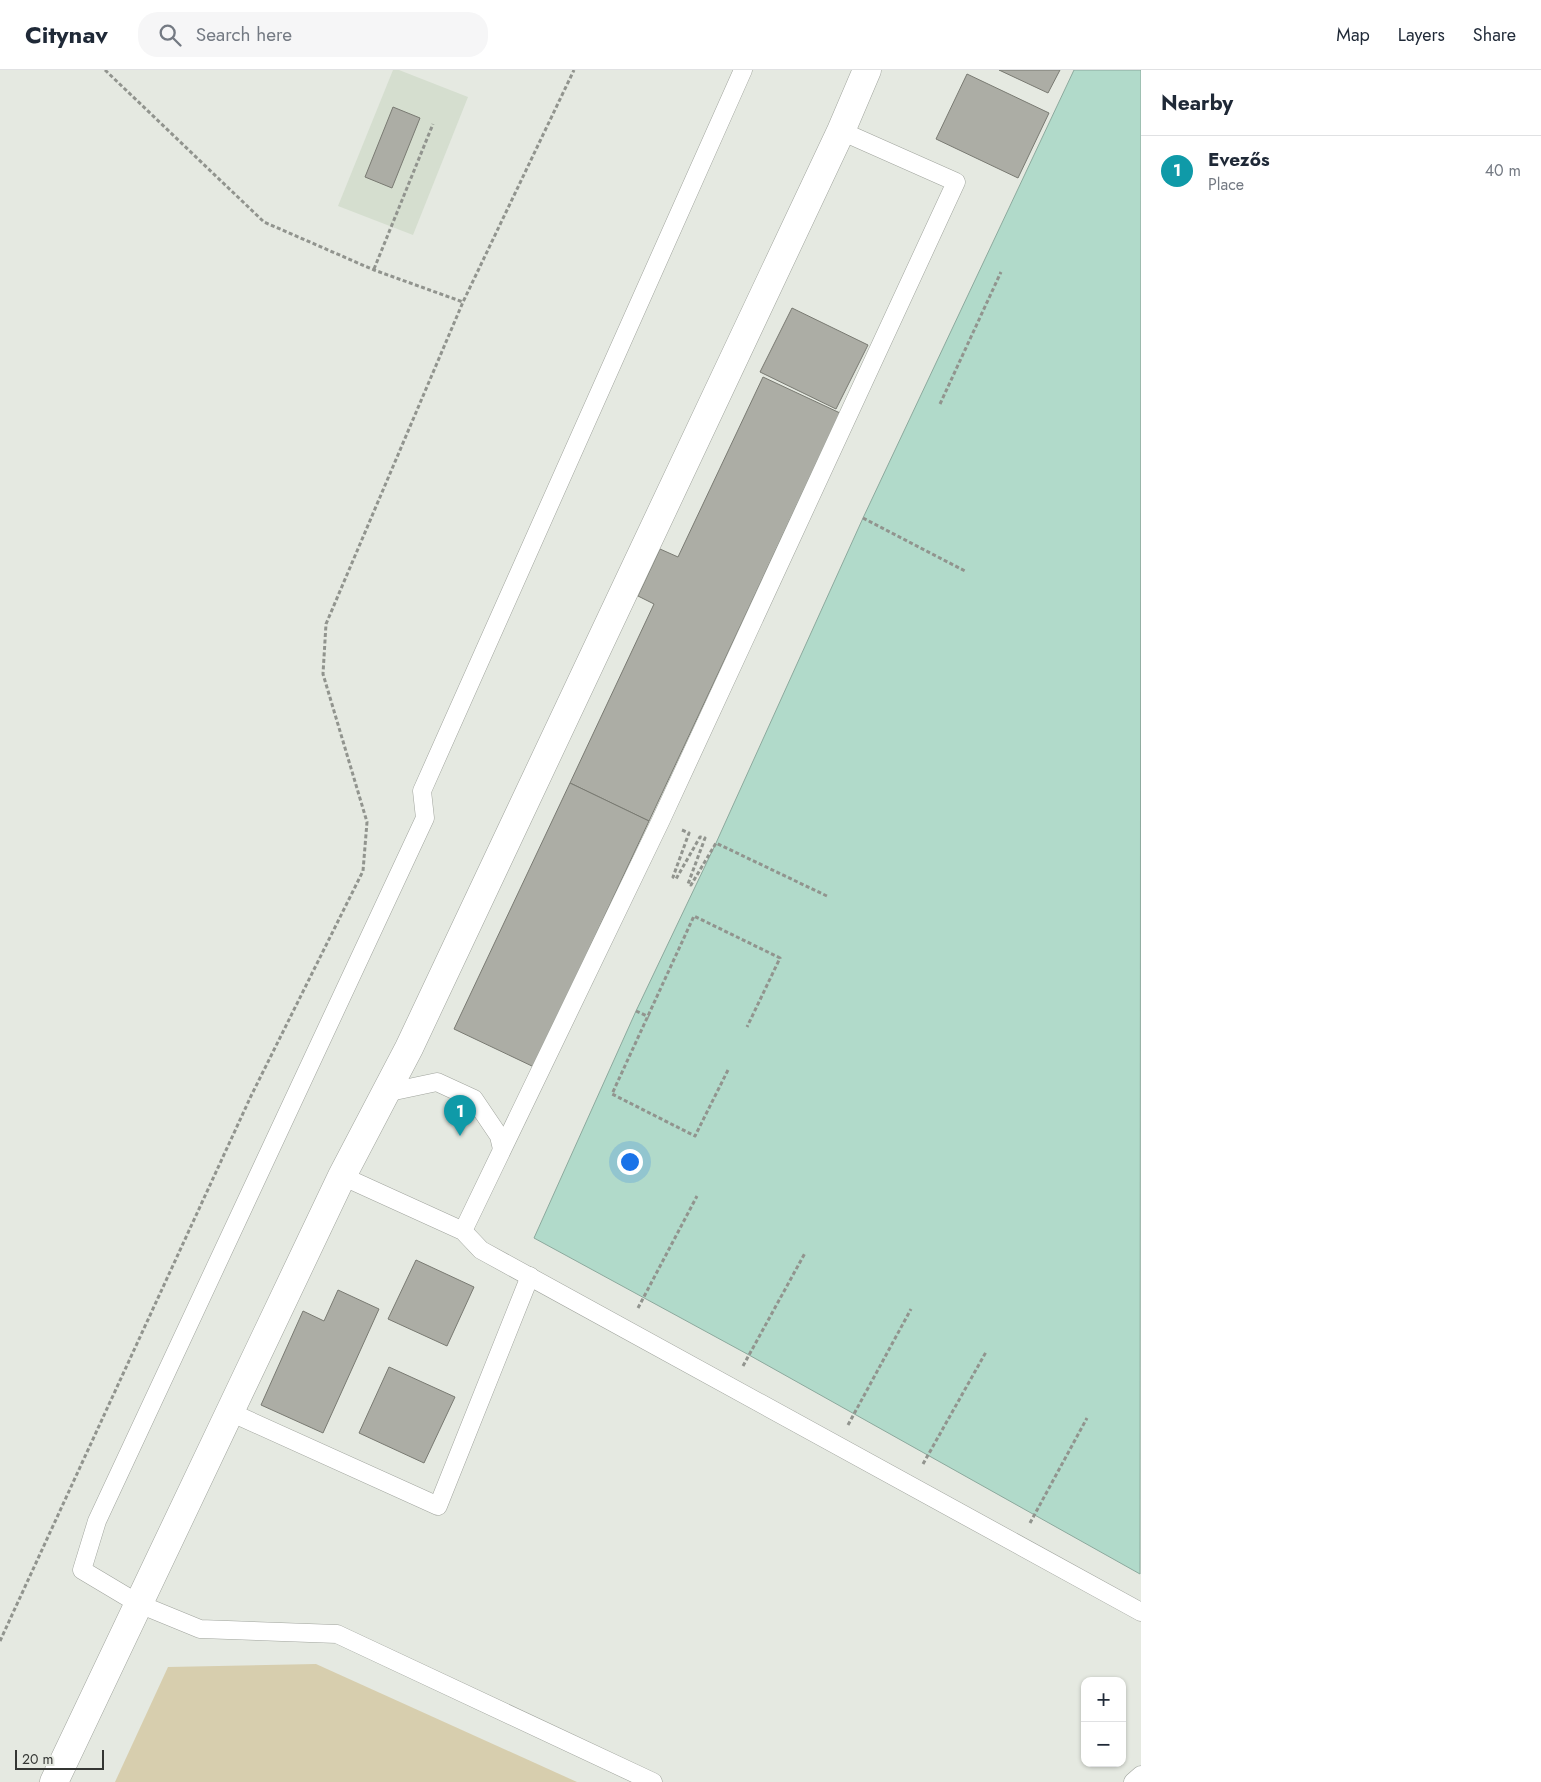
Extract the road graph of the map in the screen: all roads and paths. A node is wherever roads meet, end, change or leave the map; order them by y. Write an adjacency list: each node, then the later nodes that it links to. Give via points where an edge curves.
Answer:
1 (105, 70): 7 (path, via 264,222)
2 (574, 70): 9 (path)
3 (744, 70): 35 (lane, via 422,791 425,818 98,1522 82,1570)
4 (867, 70): 6 (street)
5 (433, 124): 7 (path)
6 (840, 131): 13 (lane, via 956,182); 19 (street)
7 (374, 270): 9 (path)
8 (1001, 272): 10 (path)
9 (463, 302): 37 (path, via 326,624 323,674 367,822 363,871 251,1096)
10 (940, 404)
11 (863, 518): 12 (path)
12 (965, 570)
13 (662, 820): 14 (path, via 689,833 673,877 676,879 700,837 705,838 688,884 691,885 716,843); 20 (lane)
14 (829, 897)
15 (636, 1011): 16 (path)
16 (649, 1017): 17 (path, via 694,916 780,958); 18 (path, via 612,1094 695,1136)
17 (747, 1027)
18 (728, 1070)
19 (386, 1093): 20 (lane, via 437,1082 474,1098 499,1136); 21 (street)
20 (502, 1149): 23 (lane)
21 (342, 1176): 23 (lane); 30 (street)
22 (697, 1196): 26 (path)
23 (463, 1231): 25 (lane, via 481,1250)
24 (805, 1253): 29 (path)
25 (530, 1276): 30 (lane, via 438,1506); 36 (lane)
26 (644, 1298)
27 (912, 1309): 31 (path)
28 (986, 1352): 33 (path)
29 (749, 1355)
30 (230, 1412): 35 (street)
31 (854, 1415)
32 (1087, 1418): 34 (path)
33 (927, 1456)
34 (1034, 1514)
35 (139, 1604): 39 (street); 40 (lane, via 200,1629 337,1634)
36 (1141, 1612)
37 (0, 1641)
38 (1141, 1775): 41 (lane)
39 (54, 1782)
40 (653, 1782)
41 (1133, 1782)

